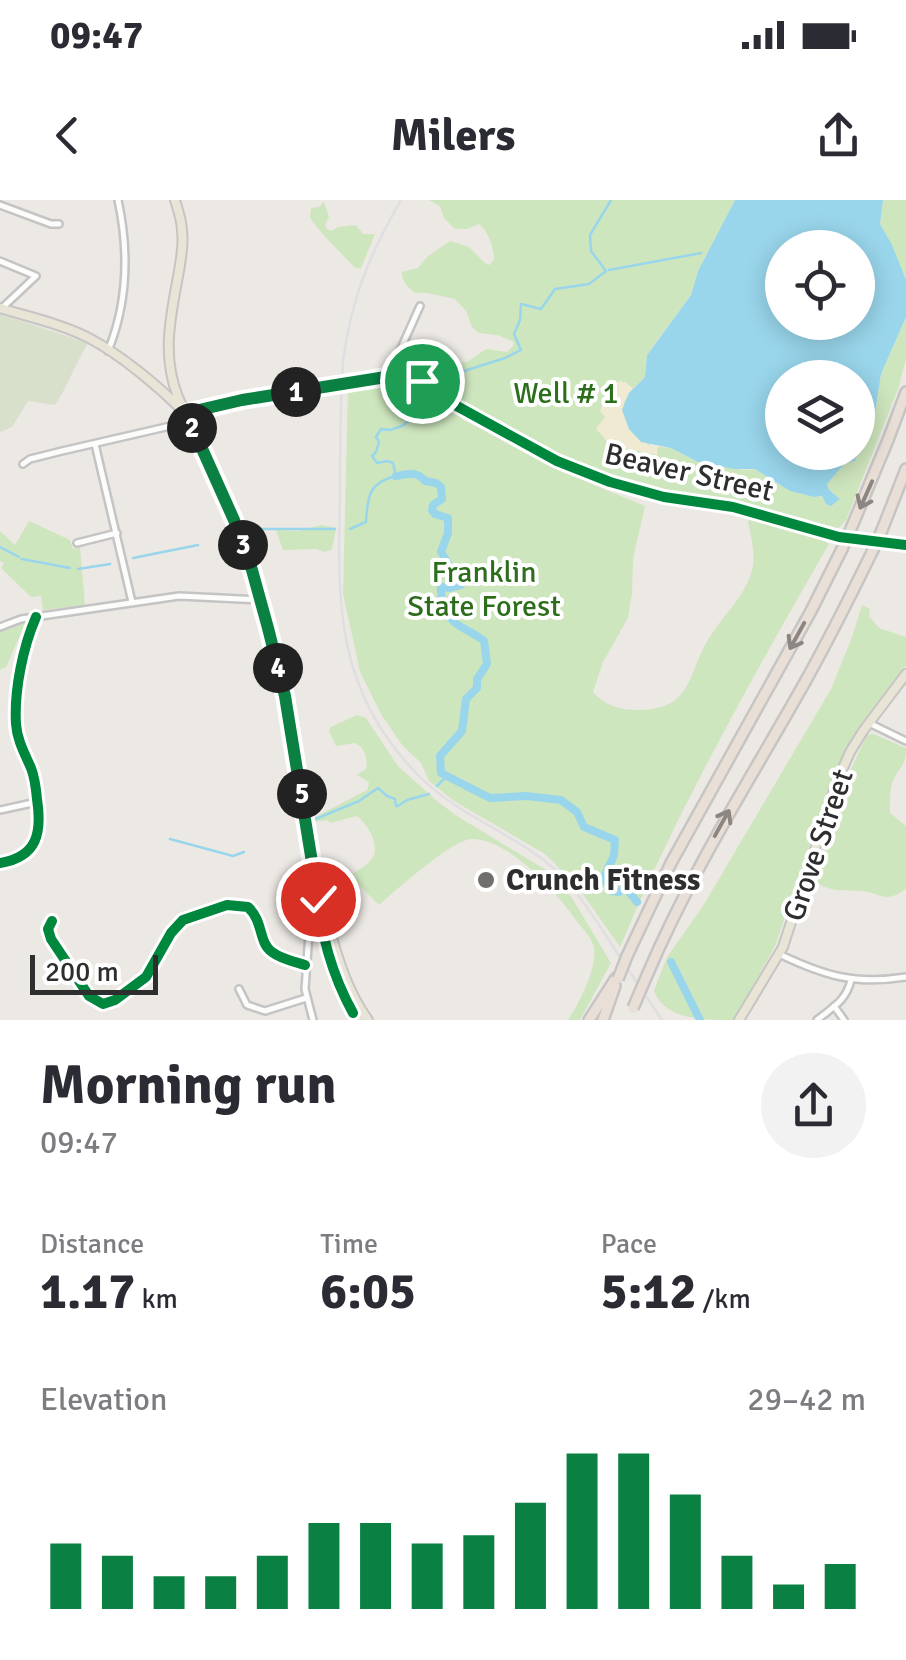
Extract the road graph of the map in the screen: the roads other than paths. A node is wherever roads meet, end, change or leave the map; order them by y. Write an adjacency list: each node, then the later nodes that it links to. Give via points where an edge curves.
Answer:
1 (118, 200): 8 (street, via 127,267)
2 (175, 200): 9 (main road, via 183,233 168,327)
3 (0, 206): 4 (street)
4 (59, 224)
5 (0, 261): 7 (street, via 36,275)
6 (420, 306): 10 (street)
7 (1, 308): 8 (main road)
8 (108, 350): 11 (main road)
9 (171, 376): 11 (main road); 13 (main road)
10 (392, 376): 13 (street, Beaver Street); 20 (street, Beaver Street, via 414,378 548,456 610,482 839,536)
11 (158, 388): 13 (main road)
12 (906, 392): 36 (highway, one-way to 36, bridge, via 842,549 672,863)
13 (186, 413): 21 (main road, via 234,520)
14 (180, 424): 15 (street)
15 (95, 444): 16 (street); 18 (street)
16 (23, 464)
17 (906, 468): 41 (highway, one-way to 17, bridge, via 681,900 804,683 872,552)
18 (117, 533): 19 (street); 22 (street)
19 (77, 543)
20 (906, 545)
21 (260, 600): 22 (street, via 185,596); 42 (main road, via 285,696 331,970)
22 (132, 602): 23 (street)
23 (36, 617): 24 (street); 28 (street, via 22,655 16,723)
24 (0, 627)
25 (906, 674): 26 (main road, Grove Street)
26 (869, 723): 27 (street); 33 (main road, Grove Street, via 836,784)
27 (906, 740)
28 (38, 802): 29 (street); 30 (street, via 36,840)
29 (0, 810)
30 (0, 863)
31 (310, 918): 34 (street)
32 (52, 921): 34 (street, via 51,940 88,996 103,1004 146,976 183,920 228,904 248,907 270,950)
33 (779, 954): 37 (street); 46 (main road, Grove Street)
34 (305, 965): 39 (street)
35 (906, 977): 37 (street)
36 (617, 979): 44 (highway); 45 (highway)
37 (851, 980): 40 (street)
38 (239, 990): 39 (street, via 247,1005 265,1011)
39 (306, 998): 43 (street)
40 (834, 1006): 47 (street); 48 (street)
41 (632, 1014)
42 (363, 1019)
43 (313, 1020)
44 (588, 1020)
45 (602, 1020)
46 (739, 1020)
47 (817, 1020)
48 (844, 1020)

